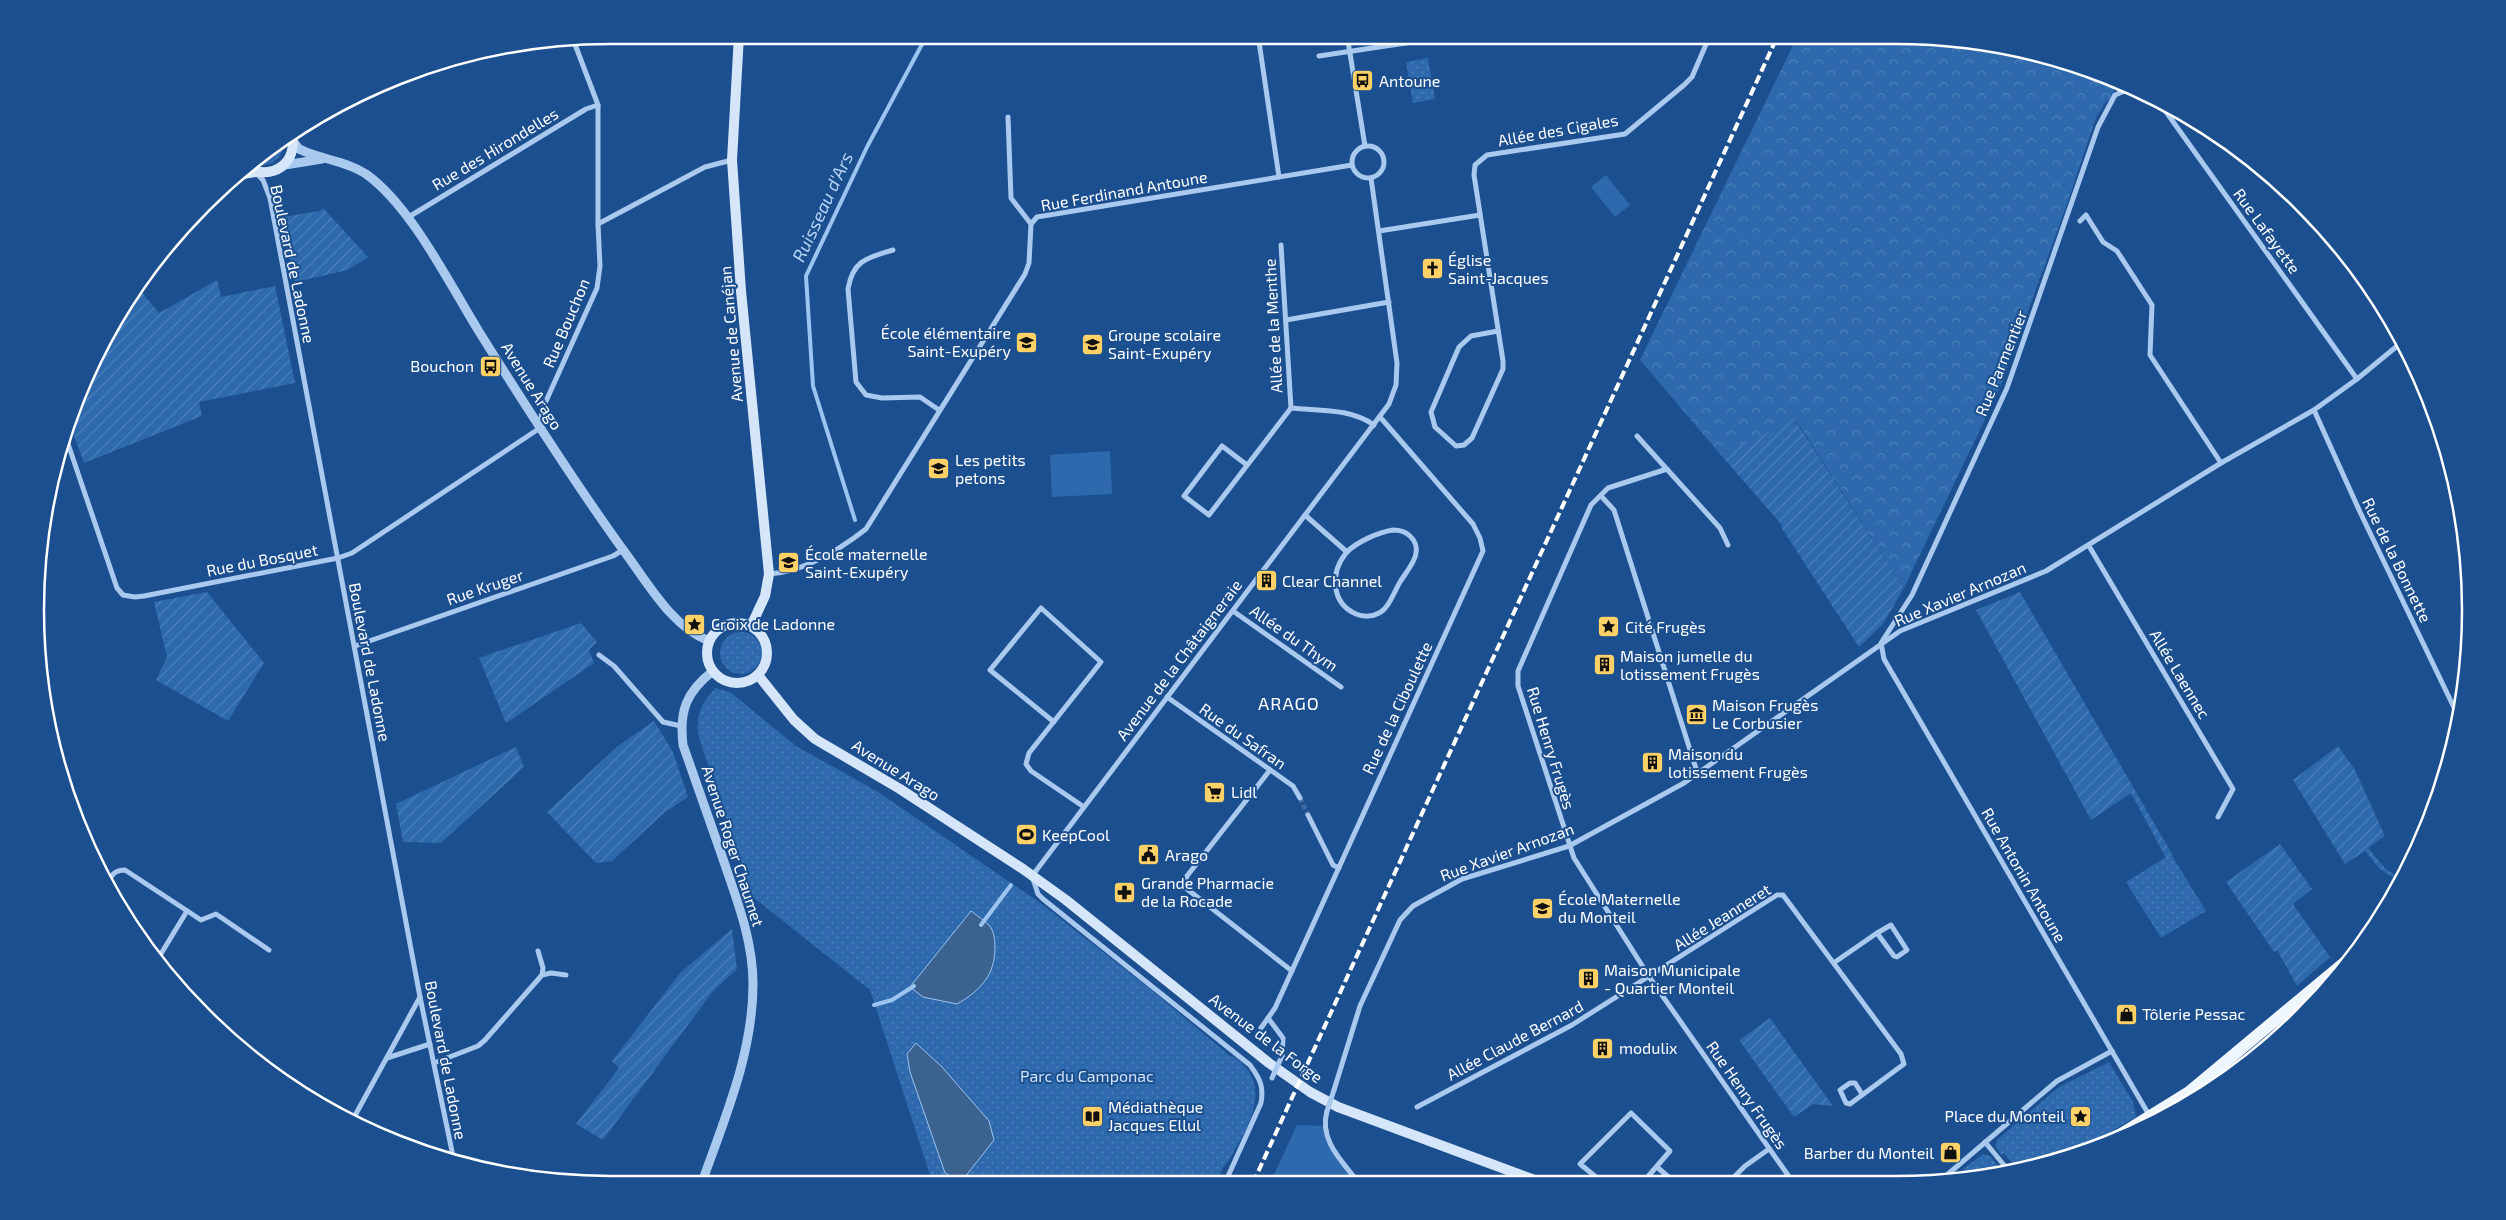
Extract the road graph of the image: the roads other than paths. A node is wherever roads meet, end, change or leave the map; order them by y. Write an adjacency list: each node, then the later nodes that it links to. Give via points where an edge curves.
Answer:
1 (738, 44): 17 (main road, Avenue de Canéjan)
2 (1259, 44): 22 (street)
3 (1348, 44): 7 (street)
4 (1397, 44): 7 (street)
5 (1706, 44): 24 (street, Allée des Cigales, via 1692,76 1684,85 1625,134 1487,155 1481,159 1474,175)
6 (575, 45): 10 (street)
7 (1349, 51): 8 (street); 15 (street)
8 (1319, 56)
9 (2123, 92): 59 (street, Rue Parmentier, via 2115,95 2098,127 2007,388 1912,595)
10 (598, 105): 25 (street, Rue des Hirondelles, via 586,109); 27 (street, Rue Bouchon)
11 (2167, 114): 36 (street, Rue Lafayette)
12 (1008, 117): 28 (street, via 1011,198)
13 (294, 140): 16 (street, Avenue Arago, via 299,149)
14 (292, 142): 18 (main road, via 290,158)
15 (1365, 146): 19 (street, via 1355,152); 23 (street, via 1375,147 1384,159 1380,173)
16 (324, 159): 18 (street, Avenue Arago); 25 (street, Avenue Arago, via 350,165 365,174 379,185)
17 (732, 160): 27 (street, via 705,167); 55 (main road, Avenue de Canéjan, via 741,291)
18 (285, 165): 20 (main road, via 271,172)
19 (1352, 165): 22 (street, Rue Ferdinand Antoune); 23 (street, via 1359,175)
20 (254, 170)
21 (253, 171): 54 (street, Boulevard de Ladonne, via 263,180 270,198)
22 (1279, 176): 28 (street, Rue Ferdinand Antoune, via 1046,214)
23 (1371, 178): 29 (street, Avenue de la Châtaigneraie)
24 (1480, 215): 29 (street); 34 (street, Allée des Cigales)
25 (407, 218): 42 (street, Avenue Arago)
26 (2080, 221): 45 (street, via 2086,215 2103,242 2117,251 2152,305 2150,355)
27 (598, 224): 42 (street, Rue Bouchon, via 600,266 597,288 542,410)
28 (1031, 224): 38 (street, Rue Ferdinand Antoune, via 1029,263 1024,274)
29 (1379, 231): 32 (street, Avenue de la Châtaigneraie)
30 (1280, 245): 33 (street, Allée de la Menthe)
31 (893, 250): 38 (street, via 864,258 850,275 848,289 856,382 866,395 920,397)
32 (1389, 302): 33 (street); 40 (street, Avenue de la Châtaigneraie, via 1398,374 1393,395)
33 (1286, 320): 37 (street, Allée de la Menthe)
34 (1498, 331): 34 (street, Allée des Cigales, via 1470,336 1459,347 1431,412 1435,426 1456,446 1464,445 1472,438 1502,370)
35 (2397, 346): 36 (street, Rue Xavier Arnozan)
36 (2357, 379): 39 (street, Rue Xavier Arnozan)
37 (1291, 408): 41 (street, Allée de la Menthe, via 1352,413); 46 (street)
38 (939, 410): 55 (street, Rue Ferdinand Antoune, via 866,529 794,571)
39 (2314, 410): 45 (street, Rue Xavier Arnozan); 66 (street, Rue de la Bonnette)
40 (1380, 417): 41 (street, Avenue de la Châtaigneraie); 76 (street, Rue de la Ciboulette, via 1473,524 1483,551)
41 (1374, 425): 49 (street, Avenue de la Châtaigneraie)
42 (540, 428): 52 (street, Avenue Arago); 54 (street, Rue du Bosquet, via 352,553)
43 (1637, 436): 47 (street)
44 (69, 445): 54 (street, Rue du Bosquet, via 117,588 123,595 135,597)
45 (2221, 462): 51 (street, Rue Xavier Arnozan)
46 (1247, 465): 46 (street, via 1209,515 1184,496 1222,446)
47 (1667, 469): 48 (street, Rue Henry Frugès, via 1608,488); 50 (street, via 1720,528)
48 (1601, 496): 70 (street, via 1614,510); 75 (street, Rue Henry Frugès, via 1592,505 1518,672 1518,686)
49 (1305, 515): 53 (street); 56 (street, Avenue de la Châtaigneraie)
50 (1728, 545)
51 (2089, 546): 59 (street, Rue Xavier Arnozan, via 2046,571 1900,631); 74 (street, Allée Laennec, via 2233,789)
52 (623, 550): 58 (street, Avenue Arago, via 678,619 700,638); 60 (street, Rue Kruger)
53 (1347, 552): 53 (street, via 1335,575 1338,598 1361,616 1372,616 1388,604 1416,558 1417,544 1407,533 1393,530 1371,537)
54 (338, 558): 60 (street, Boulevard de Ladonne)
55 (769, 574): 57 (main road, Avenue de Canéjan, via 765,596)
56 (1233, 611): 64 (street, Allée du Thym); 65 (street, Avenue de la Châtaigneraie)
57 (751, 626): 58 (main road, via 739,622 727,624); 63 (main road, via 759,632 767,648 767,658)
58 (709, 641): 62 (main road, via 708,660)
59 (1881, 643): 70 (street, Rue Xavier Arnozan); 94 (street, Rue Antonin Antoune, via 1884,659)
60 (355, 646): 90 (street, Boulevard de Ladonne)
61 (599, 655): 68 (street, via 614,666 663,722)
62 (714, 672): 63 (main road, via 721,678 740,683); 68 (street, Avenue Roger Chaumet, via 690,695)
63 (758, 675): 78 (main road, Avenue Arago, via 794,720 816,739 900,788)
64 (1341, 687)
65 (1167, 698): 69 (street, Rue du Safran); 72 (street, Avenue de la Châtaigneraie)
66 (2453, 706)
67 (1054, 722): 67 (street, via 990,670 1041,608 1101,662); 72 (street, via 1029,754 1026,764 1031,771)
68 (681, 726): 109 (street, Avenue Roger Chaumet, via 683,745 743,917 752,969 752,1006 743,1059)
69 (1270, 770): 71 (street, Rue du Safran, via 1293,786); 85 (street, via 1184,882 1187,889)
70 (1698, 775): 75 (street, Rue Xavier Arnozan)
71 (1300, 798)
72 (1084, 807): 78 (street, Avenue de la Châtaigneraie)
73 (1308, 815): 76 (street, via 1333,865)
74 (2218, 817)
75 (1569, 846): 88 (street, Rue Henry Frugès); 111 (street, Rue Xavier Arnozan, bridge, via 1462,879 1413,906 1400,920 1360,1006 1324,1126 1331,1147)
76 (1339, 868): 85 (street, Rue de la Ciboulette)
77 (111, 876): 79 (street, via 118,870 125,870)
78 (1032, 876): 97 (street, via 1043,899 1250,1065); 112 (main road, Avenue de la Forge, via 1310,1092 1338,1107)
79 (187, 911): 81 (street, via 201,920 216,914); 83 (street)
80 (1877, 933): 80 (street, via 1894,956 1907,950 1891,926); 84 (street)
81 (269, 950)
82 (538, 950): 86 (street)
83 (161, 954)
84 (1835, 962): 88 (street, Allée Jeanneret, via 1783,895 1777,895); 99 (street, via 1901,1054 1904,1064)
85 (1292, 970): 91 (street, Rue de la Ciboulette)
86 (542, 975): 87 (street); 96 (street, via 485,1040)
87 (566, 975)
88 (1650, 978): 100 (street, Allée Claude Bernard, via 1572,1025); 104 (street, Rue Henry Frugès)
89 (2322, 983): 98 (main road)
90 (420, 997): 93 (street, Boulevard de Ladonne); 95 (street)
91 (1268, 1018): 92 (street, Rue de la Ciboulette); 97 (street, bridge, via 1283,1038 1282,1056 1272,1078)
92 (1261, 1028)
93 (430, 1044): 95 (street); 96 (street, Boulevard de Ladonne)
94 (2112, 1051): 102 (street, Rue Antonin Antoune); 103 (street, via 2057,1081)
95 (386, 1058): 101 (street)
96 (434, 1063): 105 (street, Boulevard de Ladonne)
97 (1262, 1085): 110 (street, via 1256,1118)
98 (2199, 1088)
99 (1862, 1094): 99 (street, via 1850,1104 1846,1103 1840,1090 1855,1083)
100 (1417, 1107)
101 (355, 1115)
102 (2149, 1116)
103 (1985, 1142): 106 (street); 108 (street)
104 (1769, 1149): 116 (street); 117 (street, Rue Henry Frugès)
105 (453, 1154)
106 (2004, 1165)
107 (1657, 1167): 113 (street, via 1670,1151 1631,1113 1580,1164); 114 (street); 115 (street)
108 (1949, 1173)
109 (704, 1176)
110 (1229, 1176)
111 (1353, 1176)
112 (1524, 1176)
113 (1595, 1176)
114 (1649, 1176)
115 (1667, 1176)
116 (1735, 1176)
117 (1788, 1176)

